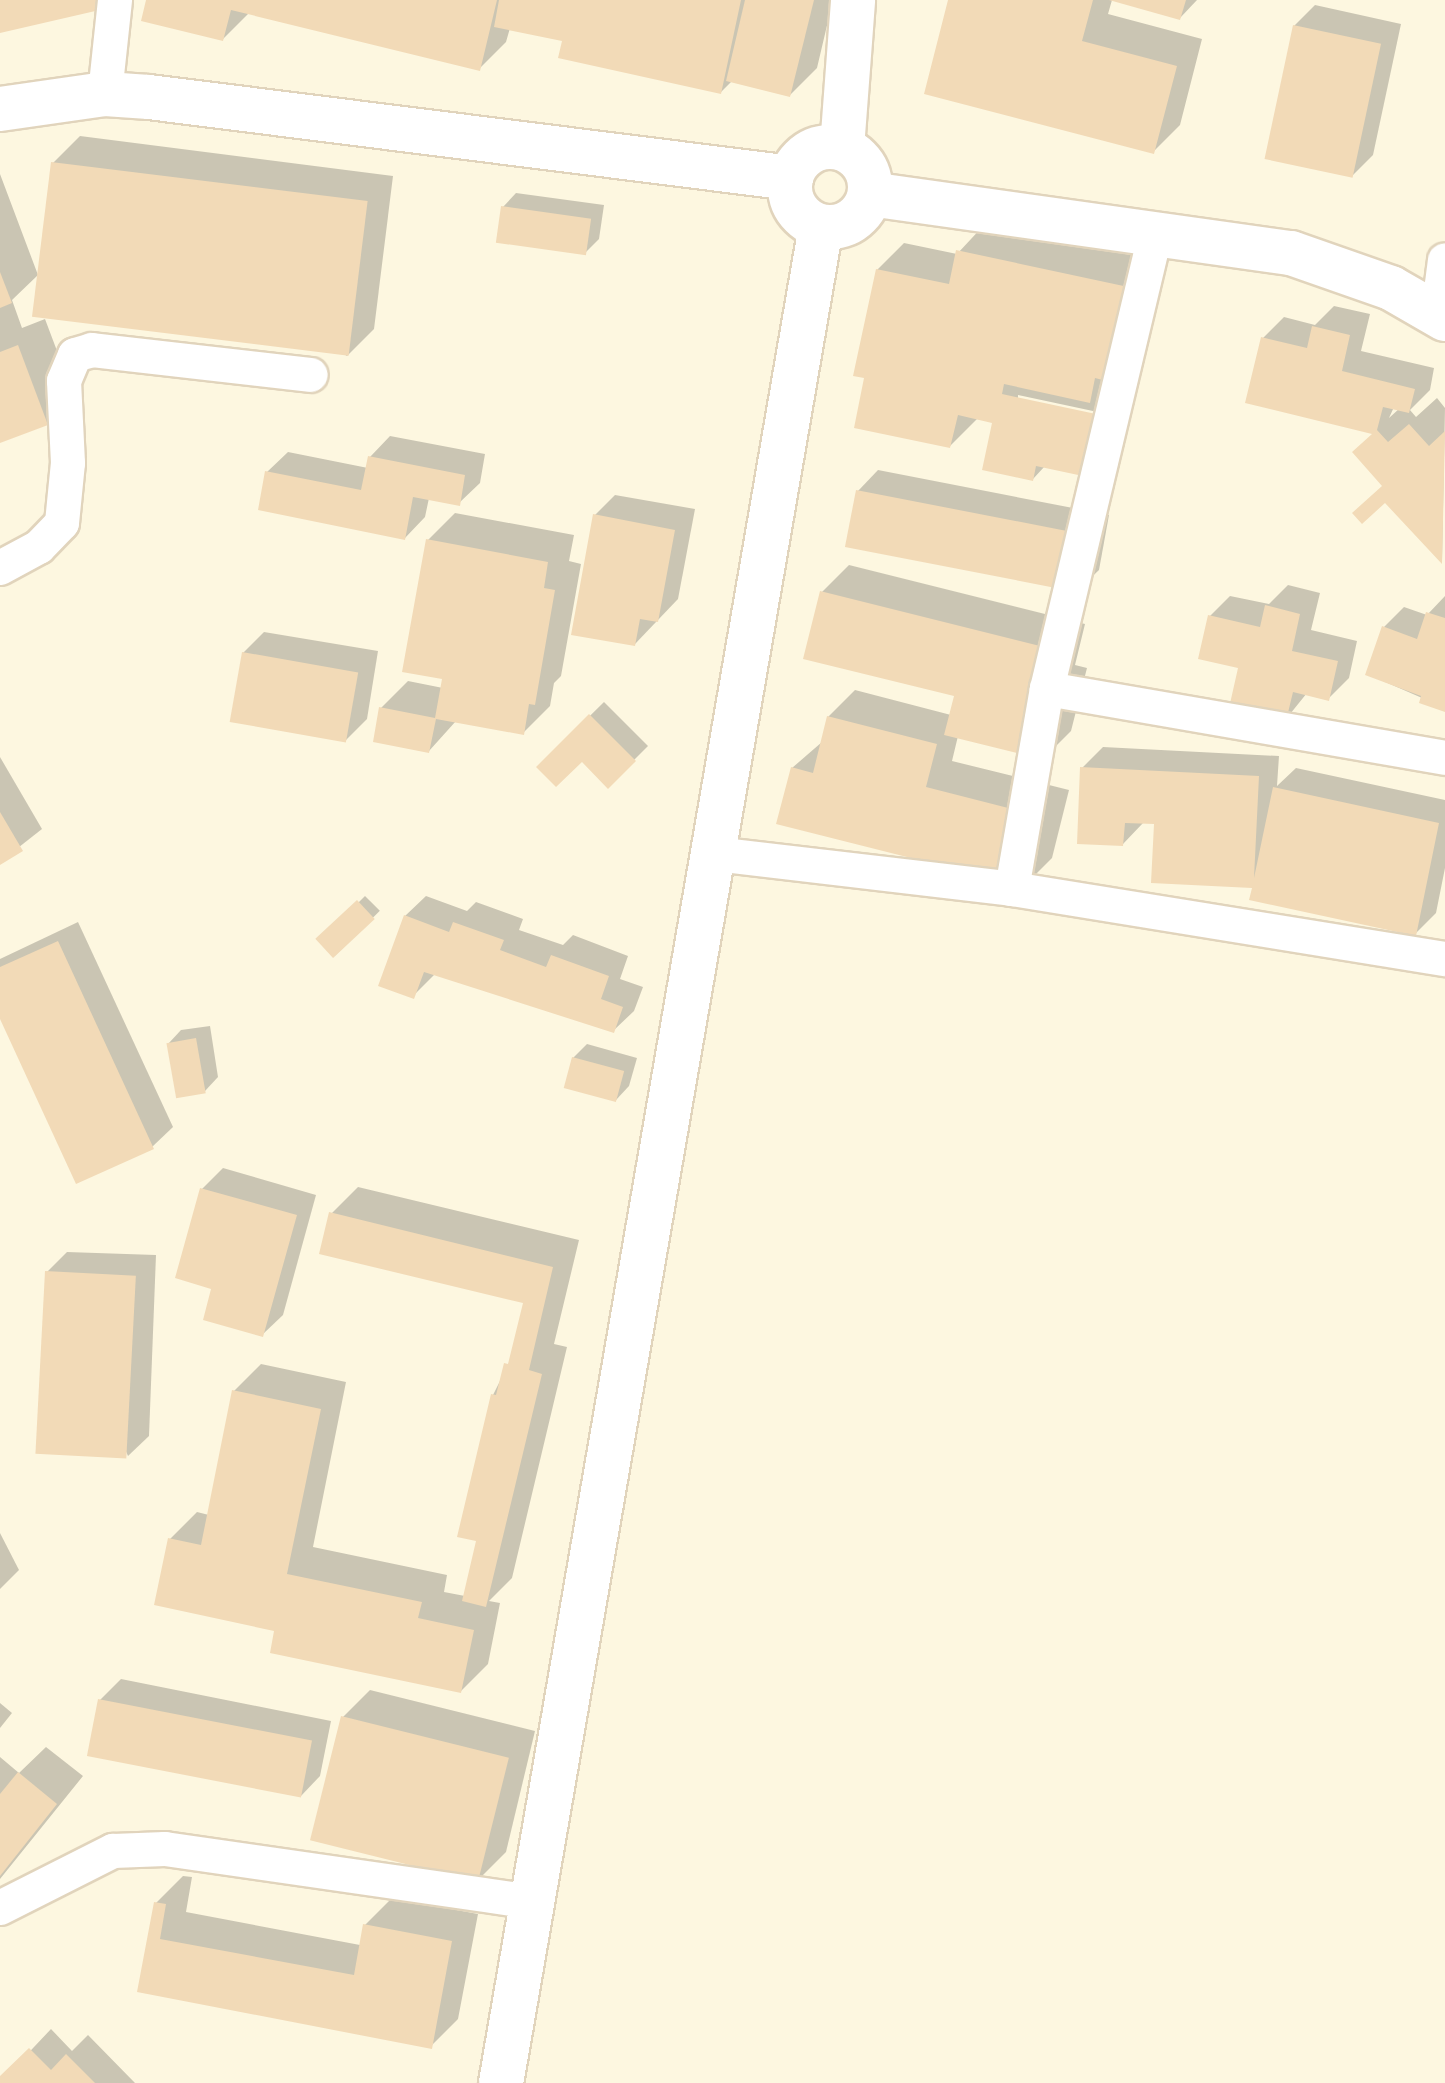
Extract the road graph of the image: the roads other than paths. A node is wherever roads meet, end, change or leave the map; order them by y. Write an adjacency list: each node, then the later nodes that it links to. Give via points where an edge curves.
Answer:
1 (115, 0): 3 (street)
2 (853, 0): 5 (street)
3 (105, 94): 4 (street); 6 (street)
4 (0, 109)
5 (842, 148): 6 (street, via 810,152); 7 (street, via 867,171)
6 (791, 178): 8 (street, via 796,209)
7 (870, 194): 8 (street, via 863,211 849,223); 9 (street)
8 (821, 226): 16 (street)
9 (1156, 233): 11 (street, via 1291,253 1342,267); 14 (street)
10 (1445, 260): 11 (street)
11 (1441, 316)
12 (311, 375): 13 (street, via 92,350 75,355 64,381 68,463 62,523 39,547)
13 (0, 568)
14 (1047, 689): 15 (street); 17 (street)
15 (1445, 758)
16 (716, 854): 17 (street); 19 (street)
17 (1012, 889): 18 (street)
18 (1445, 959)
19 (533, 1902): 20 (street, via 165,1849 113,1851); 21 (street)
20 (0, 1908)
21 (501, 2083)

